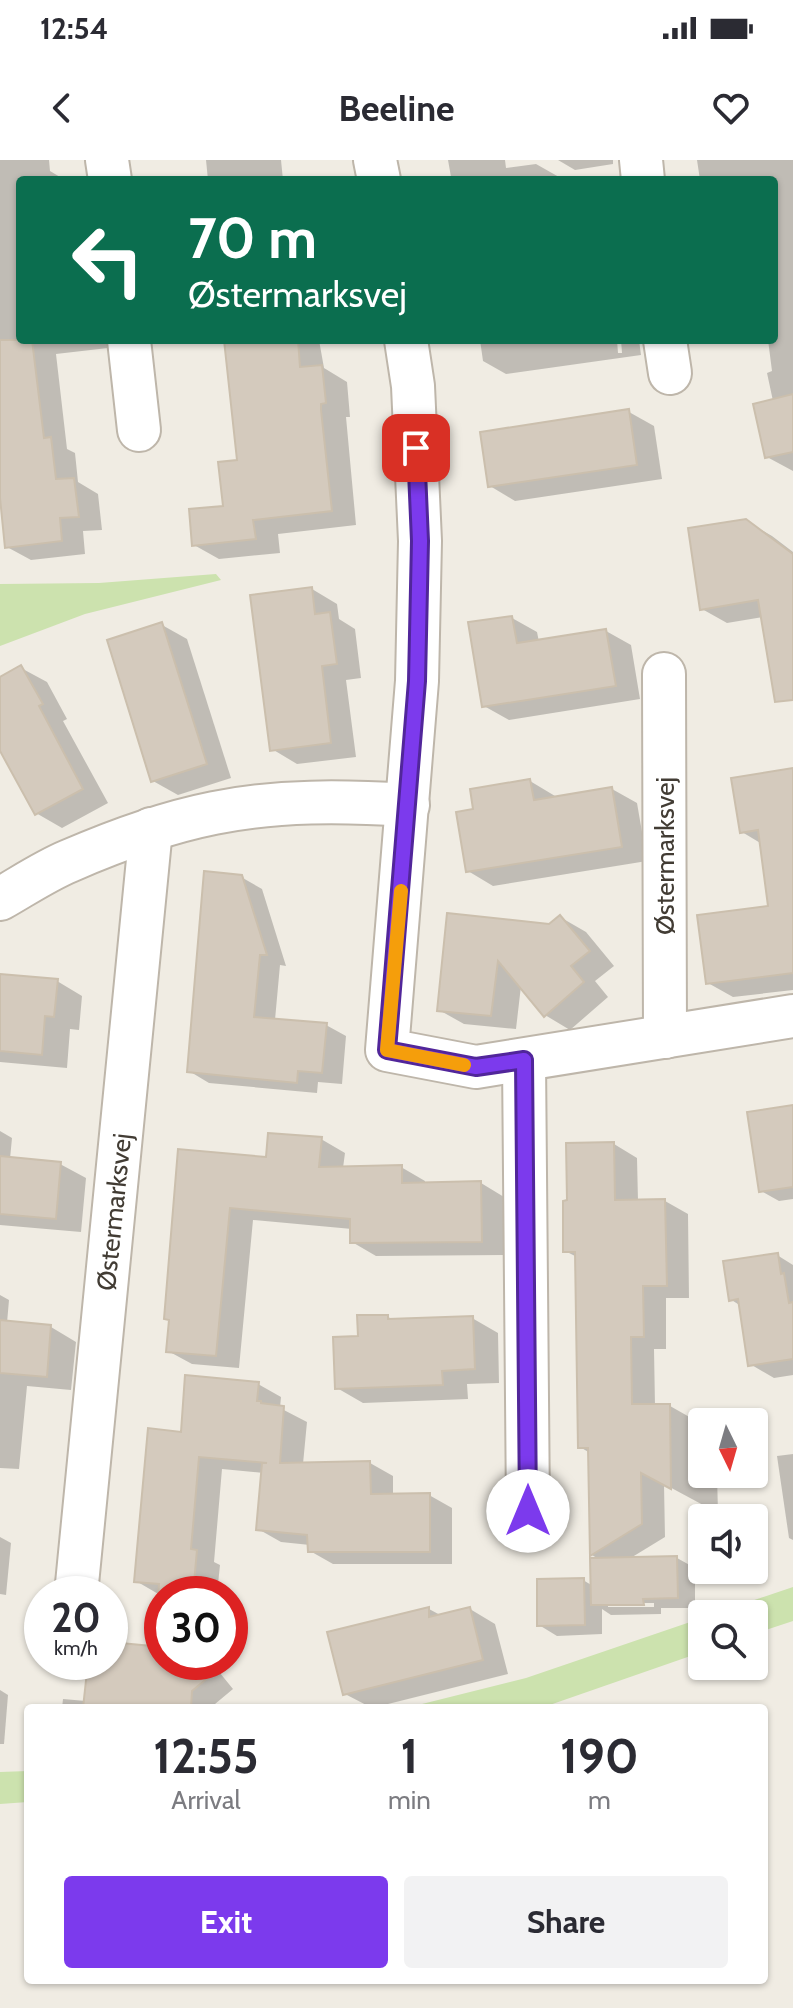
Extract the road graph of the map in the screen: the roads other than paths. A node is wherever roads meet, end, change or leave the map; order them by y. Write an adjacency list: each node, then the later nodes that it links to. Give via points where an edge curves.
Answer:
1 (129, 344): 3 (street)
2 (407, 344): 5 (street, via 420,541)
3 (139, 430)
4 (664, 674): 9 (street, Østermarksvej)
5 (408, 805): 6 (street, via 282,803); 10 (street, via 387,1050 476,1067)
6 (151, 829): 7 (street, via 67,862); 12 (street, Østermarksvej)
7 (0, 899)
8 (793, 1016): 9 (street)
9 (665, 1037): 10 (street)
10 (524, 1060): 11 (street)
11 (528, 1511)
12 (78, 1576)

